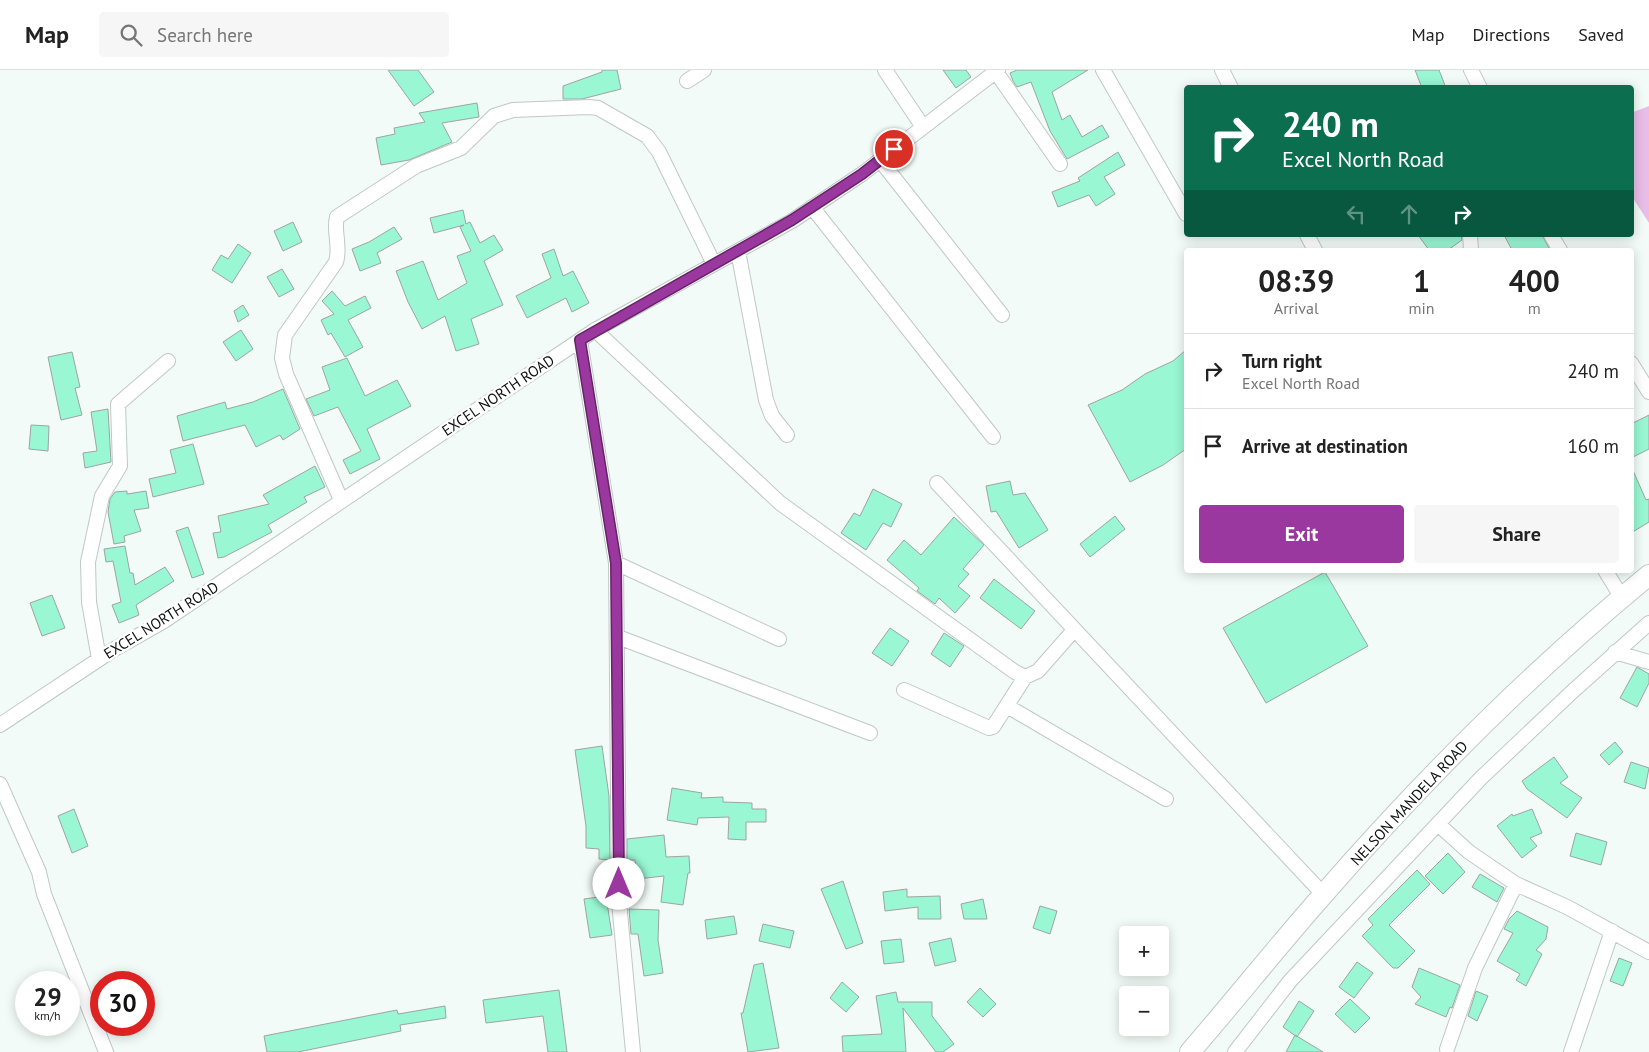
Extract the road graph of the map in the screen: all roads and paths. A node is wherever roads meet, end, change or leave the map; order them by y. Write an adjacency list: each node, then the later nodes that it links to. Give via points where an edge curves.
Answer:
1 (704, 70): 7 (street)
2 (885, 70): 10 (street)
3 (1103, 70): 14 (street)
4 (1222, 70): 8 (street)
5 (1471, 70): 9 (street)
6 (997, 71): 10 (street, EXCEL NORTH ROAD); 12 (street)
7 (687, 81)
8 (1230, 85)
9 (1478, 85)
10 (923, 127): 11 (street, EXCEL NORTH ROAD)
11 (880, 160): 13 (street, EXCEL NORTH ROAD); 19 (street)
12 (1060, 164)
13 (812, 207): 17 (street, EXCEL NORTH ROAD); 26 (street)
14 (1184, 211)
15 (1552, 237): 16 (street)
16 (1559, 248)
17 (738, 251): 18 (street, EXCEL NORTH ROAD); 25 (street, via 766,400 772,416)
18 (714, 264): 20 (street, EXCEL NORTH ROAD); 28 (street, via 656,146 647,136 598,108 503,112 494,116 461,148 416,166 337,216 339,247 336,262 285,335 282,358 286,374)
19 (1002, 315)
20 (595, 330): 21 (street, EXCEL NORTH ROAD); 40 (street, via 780,503 1015,672)
21 (580, 340): 28 (street, EXCEL NORTH ROAD); 29 (street)
22 (168, 362): 38 (street, via 118,404 120,466 102,496 88,562 89,602)
23 (1634, 369): 24 (street)
24 (1649, 392)
25 (787, 434)
26 (992, 437)
27 (937, 483): 34 (street)
28 (341, 500): 38 (street, EXCEL NORTH ROAD, via 164,621)
29 (616, 563): 35 (street); 36 (street)
30 (1607, 573): 32 (street)
31 (1649, 575): 32 (main road, NELSON MANDELA ROAD)
32 (1622, 598): 49 (main road, NELSON MANDELA ROAD, via 1477,731)
33 (1649, 623): 37 (street)
34 (1074, 630): 40 (street, via 1038,671); 49 (street)
35 (618, 637): 44 (street); 54 (street, via 619,902)
36 (779, 640)
37 (1615, 652): 39 (street); 47 (street, via 1481,778)
38 (99, 659): 43 (street, EXCEL NORTH ROAD)
39 (1649, 662)
40 (1025, 676): 42 (street)
41 (904, 690): 42 (street, via 983,727 993,727)
42 (1007, 706): 46 (street)
43 (0, 725)
44 (870, 733)
45 (0, 784): 53 (street, via 39,872 44,894)
46 (1166, 799)
47 (1439, 825): 48 (street, via 1469,852); 56 (street, via 1297,974)
48 (1516, 884): 50 (street); 52 (street, via 1474,968)
49 (1324, 894): 55 (main road, NELSON MANDELA ROAD)
50 (1612, 931): 51 (street); 57 (street)
51 (1649, 952)
52 (1447, 1049)
53 (106, 1052)
54 (634, 1052)
55 (1190, 1052)
56 (1235, 1052)
57 (1571, 1052)

